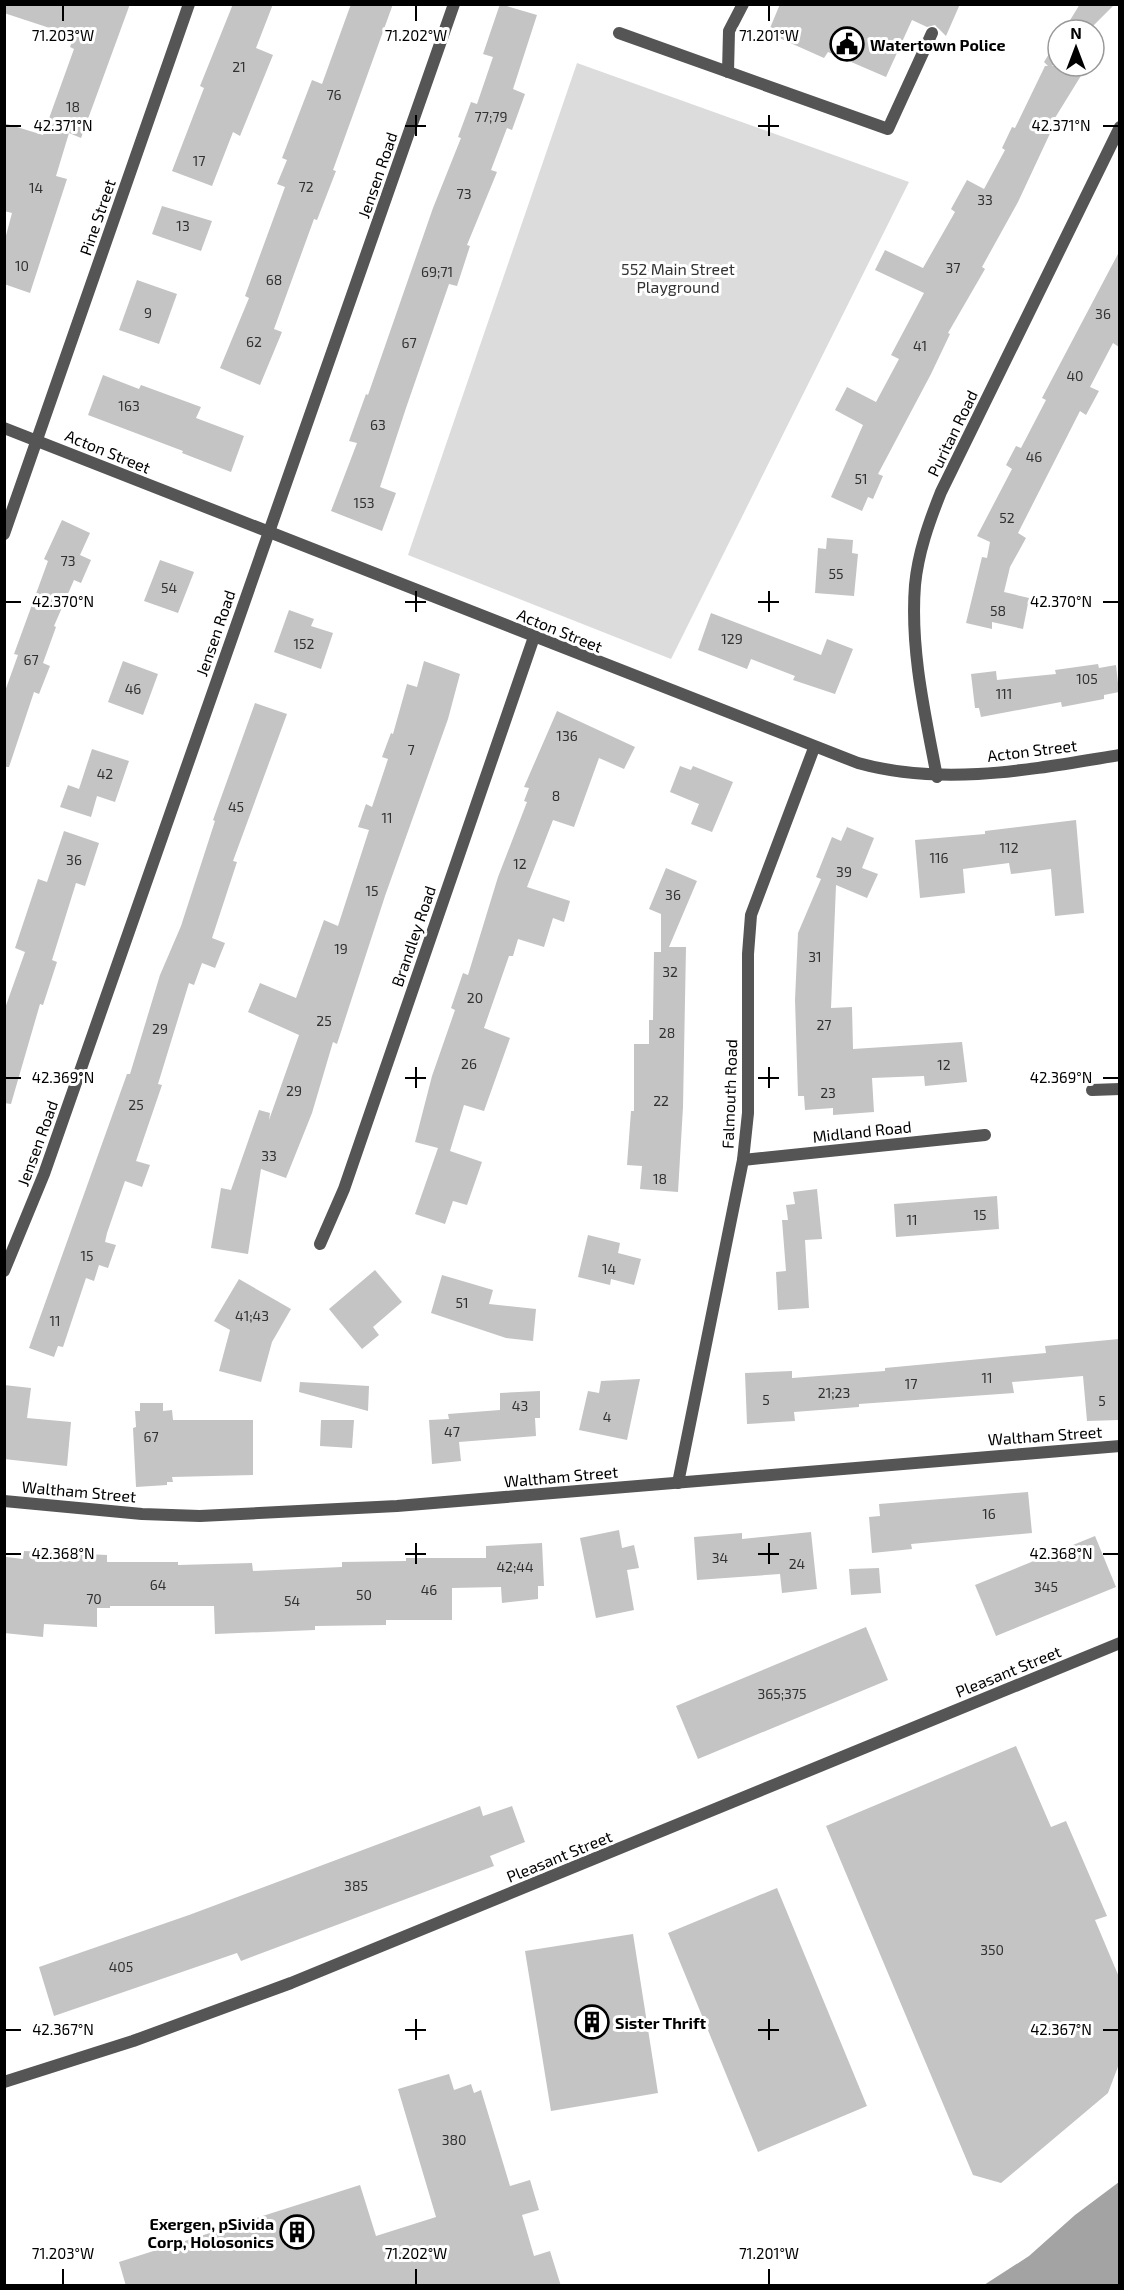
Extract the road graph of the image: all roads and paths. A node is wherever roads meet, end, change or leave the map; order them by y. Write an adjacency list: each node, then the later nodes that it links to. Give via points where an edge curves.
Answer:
1 (189, 4): 9 (street, Pine Street)
2 (454, 4): 10 (street, Jensen Road)
3 (743, 4): 6 (street, via 729,31)
4 (619, 33): 6 (street)
5 (932, 33): 6 (street, via 888,129)
6 (728, 72)
7 (1119, 127): 15 (street, Puritan Road, via 941,492 921,551 915,584 917,655)
8 (4, 428): 9 (street, Acton Street)
9 (37, 441): 10 (street, Acton Street); 11 (street, Pine Street)
10 (269, 533): 12 (street, Acton Street); 21 (street, Jensen Road, via 44,1174)
11 (4, 534)
12 (534, 637): 13 (street, Acton Street); 20 (street, Brandley Road, via 344,1189)
13 (814, 748): 15 (street, Acton Street, via 889,772); 19 (street, Falmouth Road, via 751,915 748,1113)
14 (1119, 755): 15 (street, Acton Street, via 1030,769)
15 (937, 777)
16 (1119, 1089): 17 (street)
17 (1092, 1090)
18 (985, 1135): 19 (street, Midland Road)
19 (743, 1160): 23 (street, Falmouth Road)
20 (320, 1244)
21 (4, 1271)
22 (1119, 1446): 23 (street, Waltham Street)
23 (678, 1483): 24 (street, Waltham Street, via 397,1506 200,1516)
24 (4, 1500)
25 (1119, 1643): 26 (street, Pleasant Street, via 291,1983 144,2037)
26 (4, 2082)

